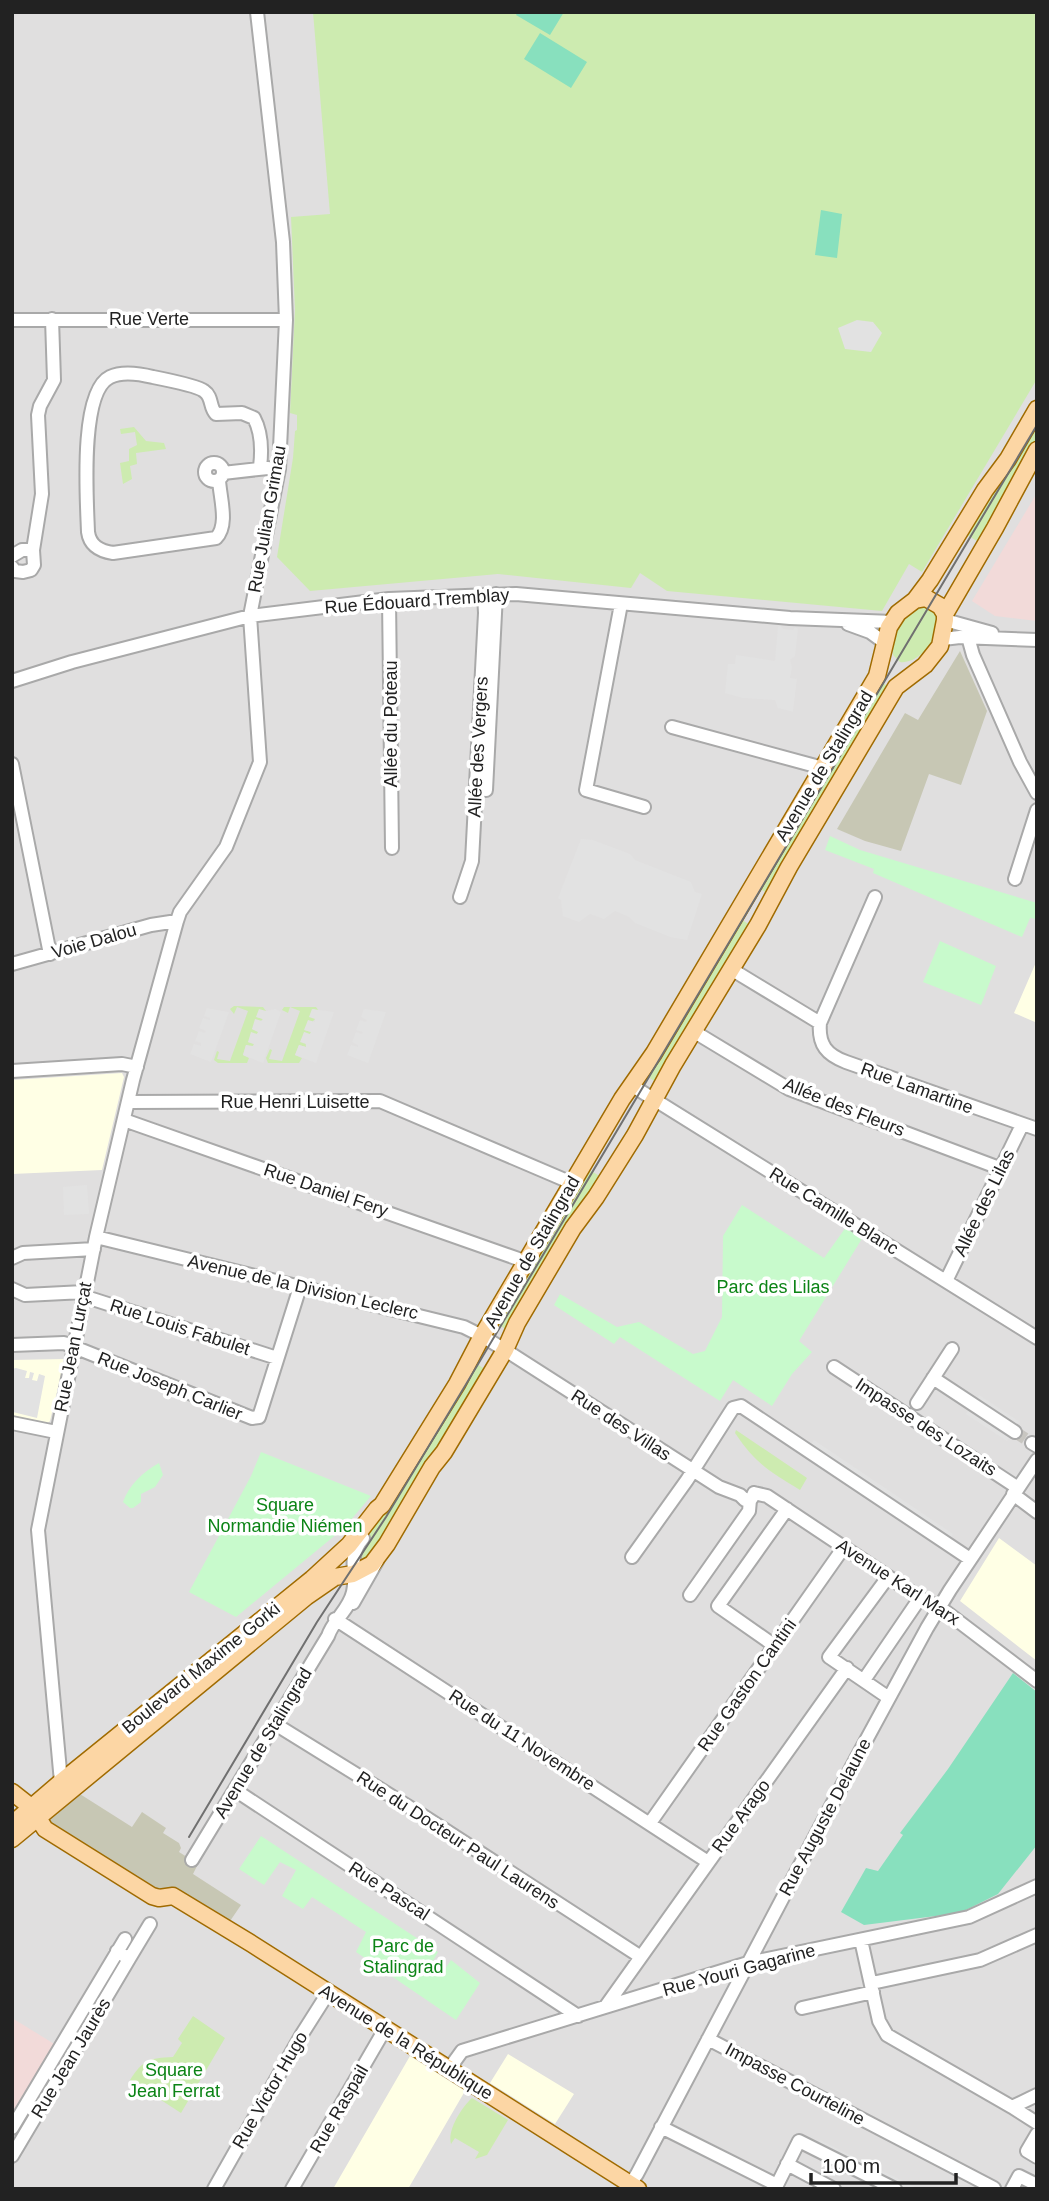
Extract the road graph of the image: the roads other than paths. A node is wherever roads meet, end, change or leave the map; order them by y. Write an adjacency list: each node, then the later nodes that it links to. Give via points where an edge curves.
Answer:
1 (257, 12): 4 (street, Rue Julian Grimau, via 283,242)
2 (52, 319): 3 (street, Rue Verte); 4 (street, Rue Verte); 9 (street, via 54,380 39,411 42,494)
3 (12, 320)
4 (286, 320): 8 (street, Rue Julian Grimau)
5 (1037, 408): 14 (main road)
6 (1037, 450): 17 (main road)
7 (260, 467): 7 (street, via 254,418 242,413 216,414 208,394 199,388 149,376 111,377 99,387 85,458 90,541 113,554 216,538 223,522 221,477); 8 (street)
8 (279, 469): 16 (street, Rue Julian Grimau)
9 (33, 550): 10 (street); 11 (street, via 33,569 19,572)
10 (12, 556)
11 (12, 567)
12 (490, 594): 13 (street, Rue Édouard Tremblay); 15 (street, Rue Édouard Tremblay); 30 (street); 36 (street, Allée des Vergers, via 485,612 472,861)
13 (389, 599): 16 (street, Rue Édouard Tremblay); 34 (street, Allée du Poteau)
14 (915, 600): 17 (main road, via 932,601); 19 (main road)
15 (621, 604): 18 (street, Rue Édouard Tremblay); 32 (street, via 586,790)
16 (250, 616): 26 (street, Rue Édouard Tremblay); 38 (street, Rue Julian Grimau, via 260,762 226,847)
17 (945, 617): 21 (street); 22 (main road)
18 (831, 620): 19 (street, Rue Édouard Tremblay); 24 (street, Rue Édouard Tremblay, via 857,626)
19 (893, 622): 24 (main road)
20 (968, 637): 21 (street); 22 (street); 31 (street)
21 (1006, 638): 23 (street)
22 (943, 639): 25 (main road, via 933,657)
23 (1037, 640)
24 (885, 644): 25 (main road, via 890,664 902,671); 29 (main road, Avenue de Stalingrad, via 877,676)
25 (915, 671): 41 (main road, Avenue de Stalingrad, via 896,687)
26 (12, 681)
27 (672, 727): 29 (street)
28 (12, 764): 39 (street)
29 (823, 768): 46 (main road, Avenue de Stalingrad, via 654,1053)
30 (486, 790)
31 (1037, 793)
32 (644, 807)
33 (1037, 810): 35 (street)
34 (391, 848)
35 (1015, 879)
36 (460, 897)
37 (874, 897): 42 (street)
38 (177, 921): 39 (street, Voie Dalou); 44 (street, Rue Jean Lurçat)
39 (50, 954): 40 (street, Voie Dalou)
40 (12, 964)
41 (731, 970): 42 (street); 43 (main road, Avenue de Stalingrad)
42 (820, 1023): 50 (street, Rue Lamartine, via 822,1044 836,1058)
43 (693, 1031): 47 (main road, Avenue de Stalingrad); 52 (street, Allée des Fleurs, via 789,1089)
44 (137, 1067): 45 (street); 48 (street, Rue Jean Lurçat)
45 (12, 1071)
46 (631, 1084): 47 (street, Rue Camille Blanc); 53 (main road, Avenue de Stalingrad)
47 (656, 1099): 57 (street, Rue Camille Blanc); 66 (main road, Avenue de Stalingrad, via 573,1228)
48 (128, 1102): 49 (street, Rue Jean Lurçat); 53 (street, Rue Henri Luisette, via 380,1101)
49 (124, 1120): 54 (street, Rue Jean Lurçat); 56 (street, Rue Daniel Fery)
50 (1021, 1125): 51 (street, Rue Lamartine); 52 (street, Allée des Lilas)
51 (1037, 1129)
52 (1002, 1169): 57 (street, Allée des Lilas)
53 (572, 1183): 56 (main road, Avenue de Stalingrad)
54 (95, 1243): 55 (street, Avenue de la Division Leclerc); 58 (street, Avenue de la Division Leclerc); 60 (street, Rue Jean Lurçat)
55 (12, 1258)
56 (527, 1262): 61 (main road, Avenue de Stalingrad)
57 (946, 1281): 62 (street, Rue Camille Blanc)
58 (300, 1287): 61 (street, Avenue de la Division Leclerc, via 449,1323); 67 (street, Rue Joseph Carlier)
59 (12, 1289): 60 (street, via 25,1295)
60 (83, 1294): 64 (street, Rue Jean Lurçat); 67 (street, Rue Louis Fabulet)
61 (482, 1336): 66 (street, Avenue de la Division Leclerc); 78 (main road, Avenue de Stalingrad)
62 (1037, 1338)
63 (12, 1345): 64 (street, via 64,1343)
64 (73, 1347): 67 (street, Rue Joseph Carlier, via 252,1418 259,1417); 72 (street, Rue Jean Lurçat)
65 (952, 1349): 69 (street)
66 (505, 1350): 75 (street, Rue des Villas); 81 (main road, Avenue de Stalingrad)
67 (277, 1358)
68 (834, 1367): 76 (street, Impasse des Lozaits)
69 (933, 1378): 70 (street); 73 (street)
70 (917, 1403)
71 (12, 1423): 72 (street)
72 (56, 1432): 98 (street, Rue Jean Lurçat, via 38,1530)
73 (1015, 1432)
74 (1037, 1460): 76 (street, Rue Auguste Delaune)
75 (691, 1471): 77 (street, Rue des Villas); 83 (street); 84 (street, via 733,1408 740,1406)
76 (1016, 1491): 80 (street, Impasse des Lozaits); 84 (street, Rue Auguste Delaune)
77 (748, 1496): 79 (street, Avenue Karl Marx, via 767,1496); 87 (street, via 749,1511)
78 (382, 1506): 85 (street, Avenue de Stalingrad, via 380,1516 355,1549); 98 (main road, Boulevard Maxime Gorki, via 349,1545 312,1578)
79 (787, 1509): 82 (street, Avenue Karl Marx); 92 (street, via 718,1606)
80 (1037, 1512)
81 (387, 1544): 85 (main road, Boulevard Maxime Gorki, via 372,1564); 91 (street, Avenue de Stalingrad, via 348,1613)
82 (844, 1547): 86 (street, Avenue Karl Marx); 92 (street, Rue Gaston Cantini)
83 (632, 1557)
84 (971, 1559): 89 (street, Rue Auguste Delaune)
85 (353, 1574): 90 (street, Avenue de Stalingrad, via 353,1592); 101 (main road, Boulevard Maxime Gorki, via 335,1577 306,1597)
86 (888, 1577): 88 (street, Avenue Karl Marx); 93 (street, via 829,1657)
87 (690, 1595)
88 (920, 1598): 89 (street, Avenue Karl Marx); 94 (street)
89 (940, 1608): 95 (street, Avenue Karl Marx); 96 (street, Rue Auguste Delaune)
90 (335, 1619): 91 (street, Rue du 11 Novembre); 97 (street, Avenue de Stalingrad)
91 (347, 1626): 102 (street, Rue du 11 Novembre)
92 (775, 1646): 102 (street, Rue Gaston Cantini)
93 (847, 1668): 94 (street); 105 (street, Rue Arago)
94 (864, 1680): 96 (street)
95 (1037, 1681)
96 (889, 1698): 114 (street, Rue Auguste Delaune)
97 (275, 1724): 99 (street, Avenue de Stalingrad); 112 (street, Rue du Docteur Paul Laurens)
98 (61, 1782): 101 (main road, Boulevard Maxime Gorki)
99 (235, 1790): 104 (street, Avenue de Stalingrad); 119 (street, Rue Pascal)
100 (12, 1792): 101 (main road, Avenue de la République)
101 (23, 1815): 103 (main road, Boulevard Maxime Gorki); 116 (main road, Avenue de la République, via 152,1896 173,1896)
102 (650, 1823): 105 (street, Rue du 11 Novembre)
103 (12, 1839)
104 (192, 1860)
105 (708, 1862): 112 (street, Rue Arago)
106 (1037, 1886): 110 (street, Rue Youri Gagarine, via 969,1917)
107 (150, 1924): 113 (street, Rue Jean Jaurès)
108 (1037, 1935): 115 (street, via 980,1960)
109 (125, 1939): 111 (street, Rue Jean Jaurès)
110 (861, 1940): 114 (street, Rue Youri Gagarine); 115 (street)
111 (117, 1951): 113 (street); 121 (street, Rue Jean Jaurès)
112 (641, 1957): 117 (street, Rue Arago)
113 (129, 1959): 123 (street, Rue Jean Jaurès)
114 (748, 1963): 117 (street, Rue Youri Gagarine); 122 (street, Rue Auguste Delaune)
115 (872, 1988): 118 (street); 126 (street, via 887,2035)
116 (328, 1993): 120 (main road, Avenue de la République); 138 (street, Rue Victor Hugo)
117 (606, 2006): 119 (street, Rue Youri Gagarine)
118 (802, 2008)
119 (579, 2016): 124 (street, Rue Youri Gagarine, via 462,2051)
120 (385, 2029): 124 (main road, Avenue de la République); 139 (street, Rue Raspail)
121 (65, 2039): 123 (street); 129 (street, Rue Jean Jaurès)
122 (708, 2039): 128 (street, Rue Auguste Delaune); 137 (street, Impasse Courteline)
123 (77, 2045): 131 (street, Rue Jean Jaurès)
124 (449, 2069): 135 (main road, Avenue de la République)
125 (1037, 2095): 126 (street)
126 (1012, 2107): 127 (street)
127 (1037, 2123)
128 (661, 2127): 135 (street, Rue Auguste Delaune); 136 (street)
129 (12, 2128)
130 (1037, 2134): 132 (street, via 1027,2151)
131 (12, 2156)
132 (1037, 2157)
133 (787, 2164): 136 (street); 140 (street); 141 (street, via 799,2141)
134 (1037, 2185): 142 (street, via 1019,2176)
135 (631, 2187)
136 (776, 2187)
137 (994, 2188)
138 (214, 2189)
139 (292, 2189)
140 (834, 2189)
141 (895, 2189)
142 (1012, 2189)

